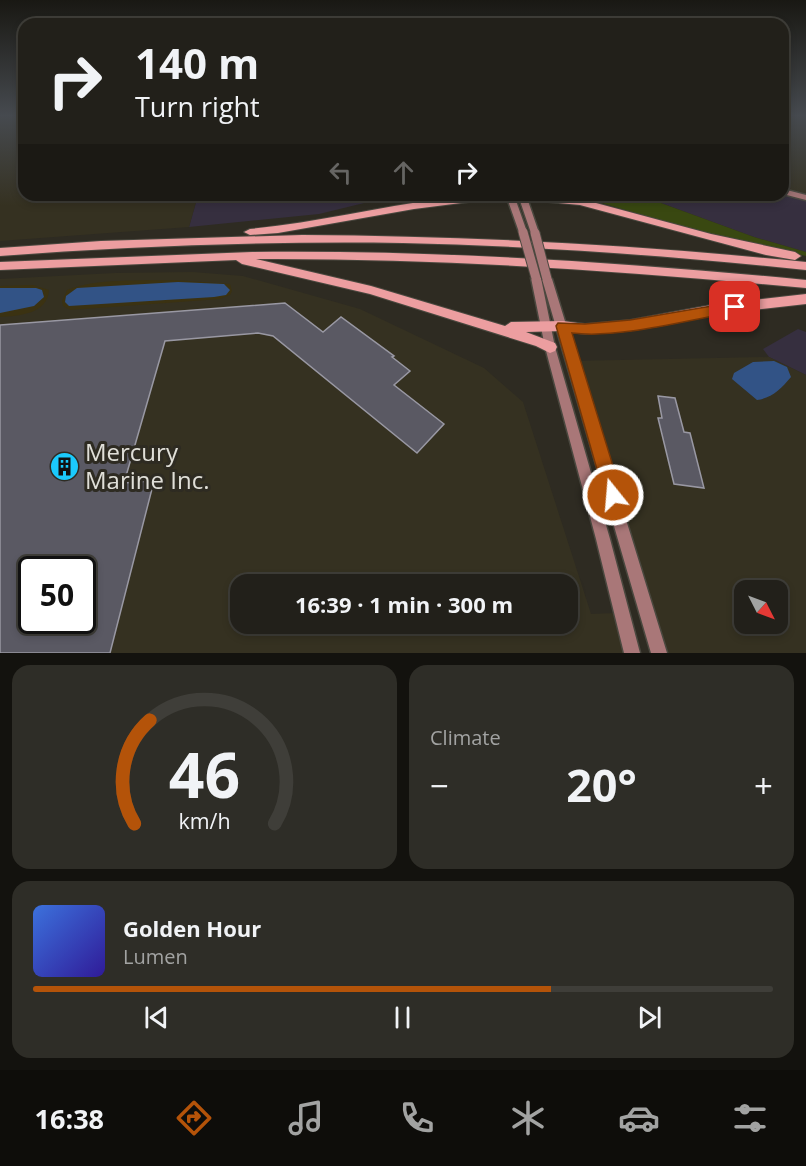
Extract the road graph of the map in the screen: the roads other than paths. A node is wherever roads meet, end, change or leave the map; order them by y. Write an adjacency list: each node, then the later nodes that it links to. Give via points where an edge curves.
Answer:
1 (789, 193): 2 (main road)
2 (806, 198)
3 (455, 201): 7 (highway, via 268,230)
4 (518, 201): 17 (main road, bridge)
5 (519, 201): 16 (main road, bridge, via 535,233)
6 (579, 201): 10 (highway, via 757,250)
7 (87, 246): 8 (highway); 12 (highway, via 228,240 430,240 613,249)
8 (0, 252)
9 (223, 255): 11 (highway); 13 (highway, via 469,258 627,267); 15 (highway, via 371,290)
10 (806, 258)
11 (0, 266)
12 (806, 266)
13 (806, 284)
14 (806, 299): 16 (highway, via 711,310 630,325 585,329)
15 (488, 325): 17 (highway); 18 (highway)
16 (563, 326): 17 (highway); 20 (main road)
17 (546, 327): 18 (main road)
18 (550, 347): 19 (main road)
19 (632, 653)
20 (659, 653)

